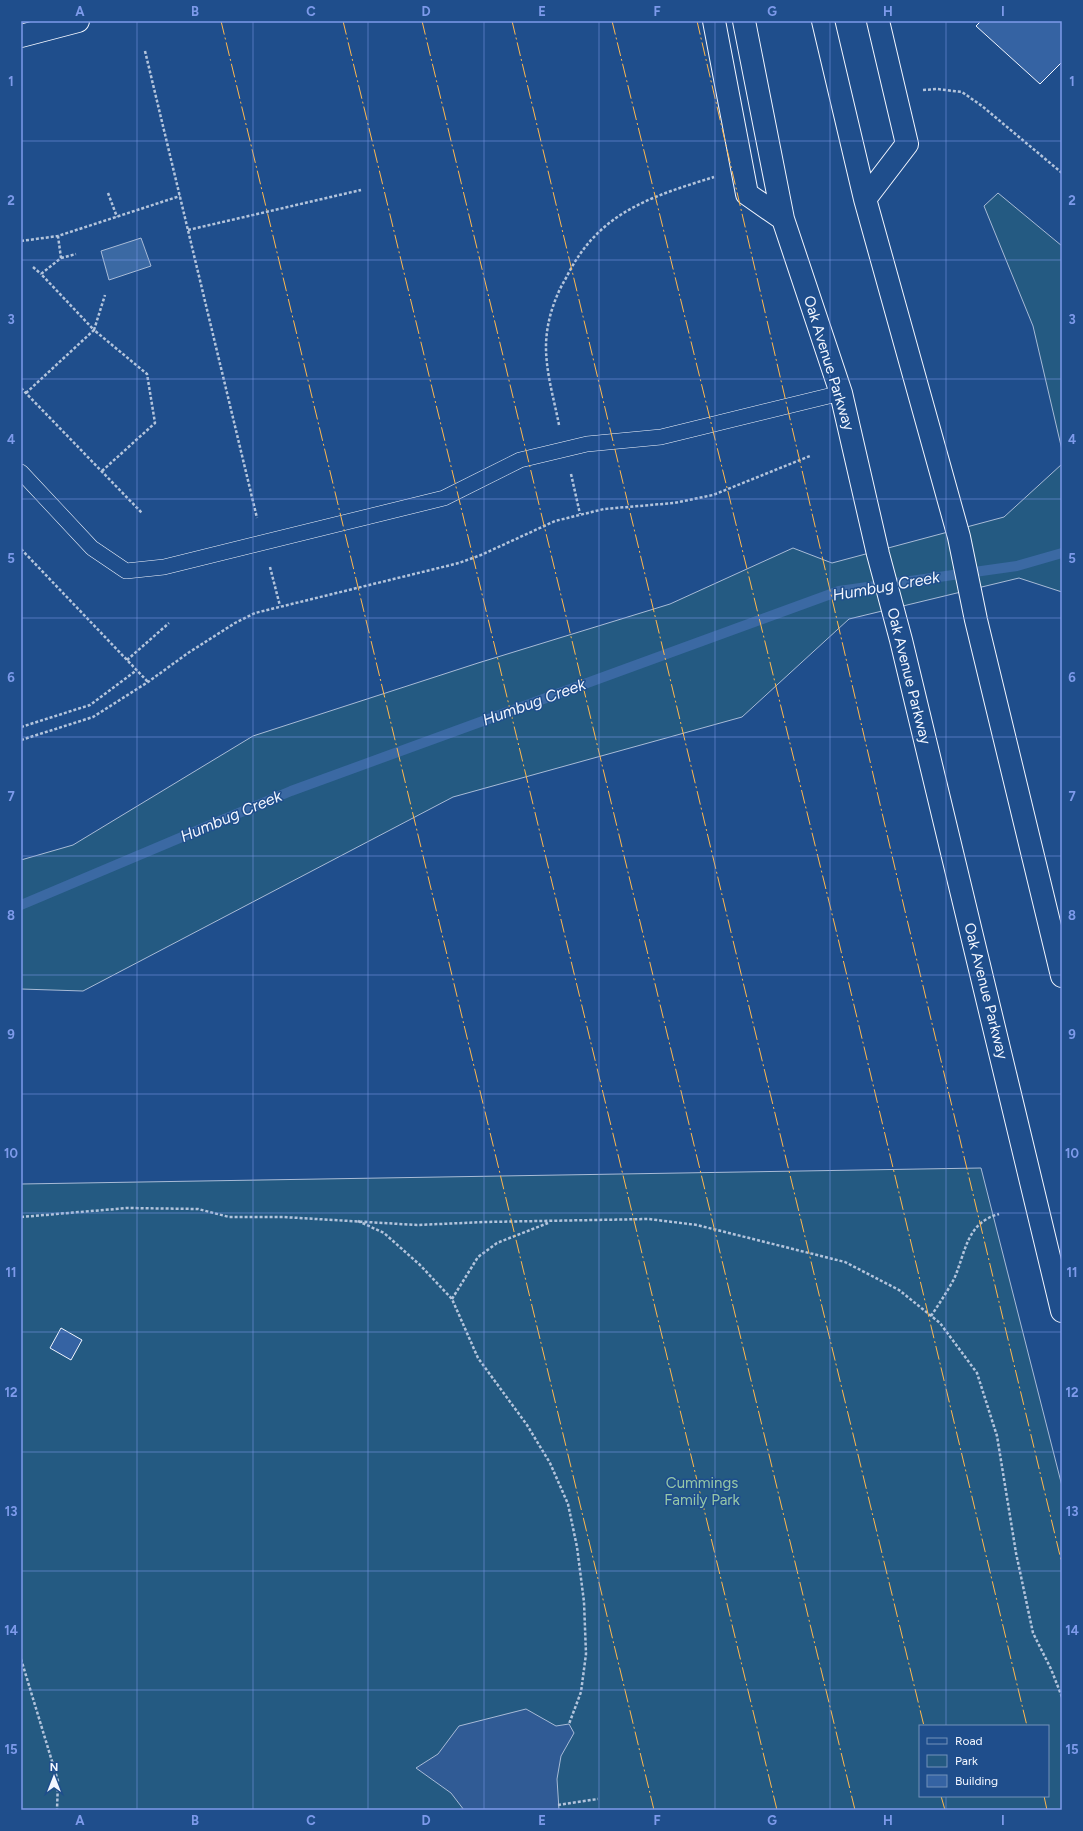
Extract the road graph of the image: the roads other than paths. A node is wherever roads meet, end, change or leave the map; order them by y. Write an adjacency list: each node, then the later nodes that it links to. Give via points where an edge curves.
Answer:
1 (78, 21): 6 (main road)
2 (714, 21): 8 (main road, via 747,194)
3 (744, 21): 8 (main road, Oak Avenue Parkway)
4 (823, 21): 7 (main road)
5 (878, 21): 7 (main road, via 908,144)
6 (21, 36)
7 (865, 199): 11 (main road, via 959,537 976,620)
8 (783, 219): 9 (main road, Oak Avenue Parkway)
9 (841, 393): 10 (lane, via 661,437 587,444 520,460 444,498 164,567 126,570 92,548); 12 (main road, Oak Avenue Parkway)
10 (21, 472)
11 (1062, 976)
12 (1062, 1311)

